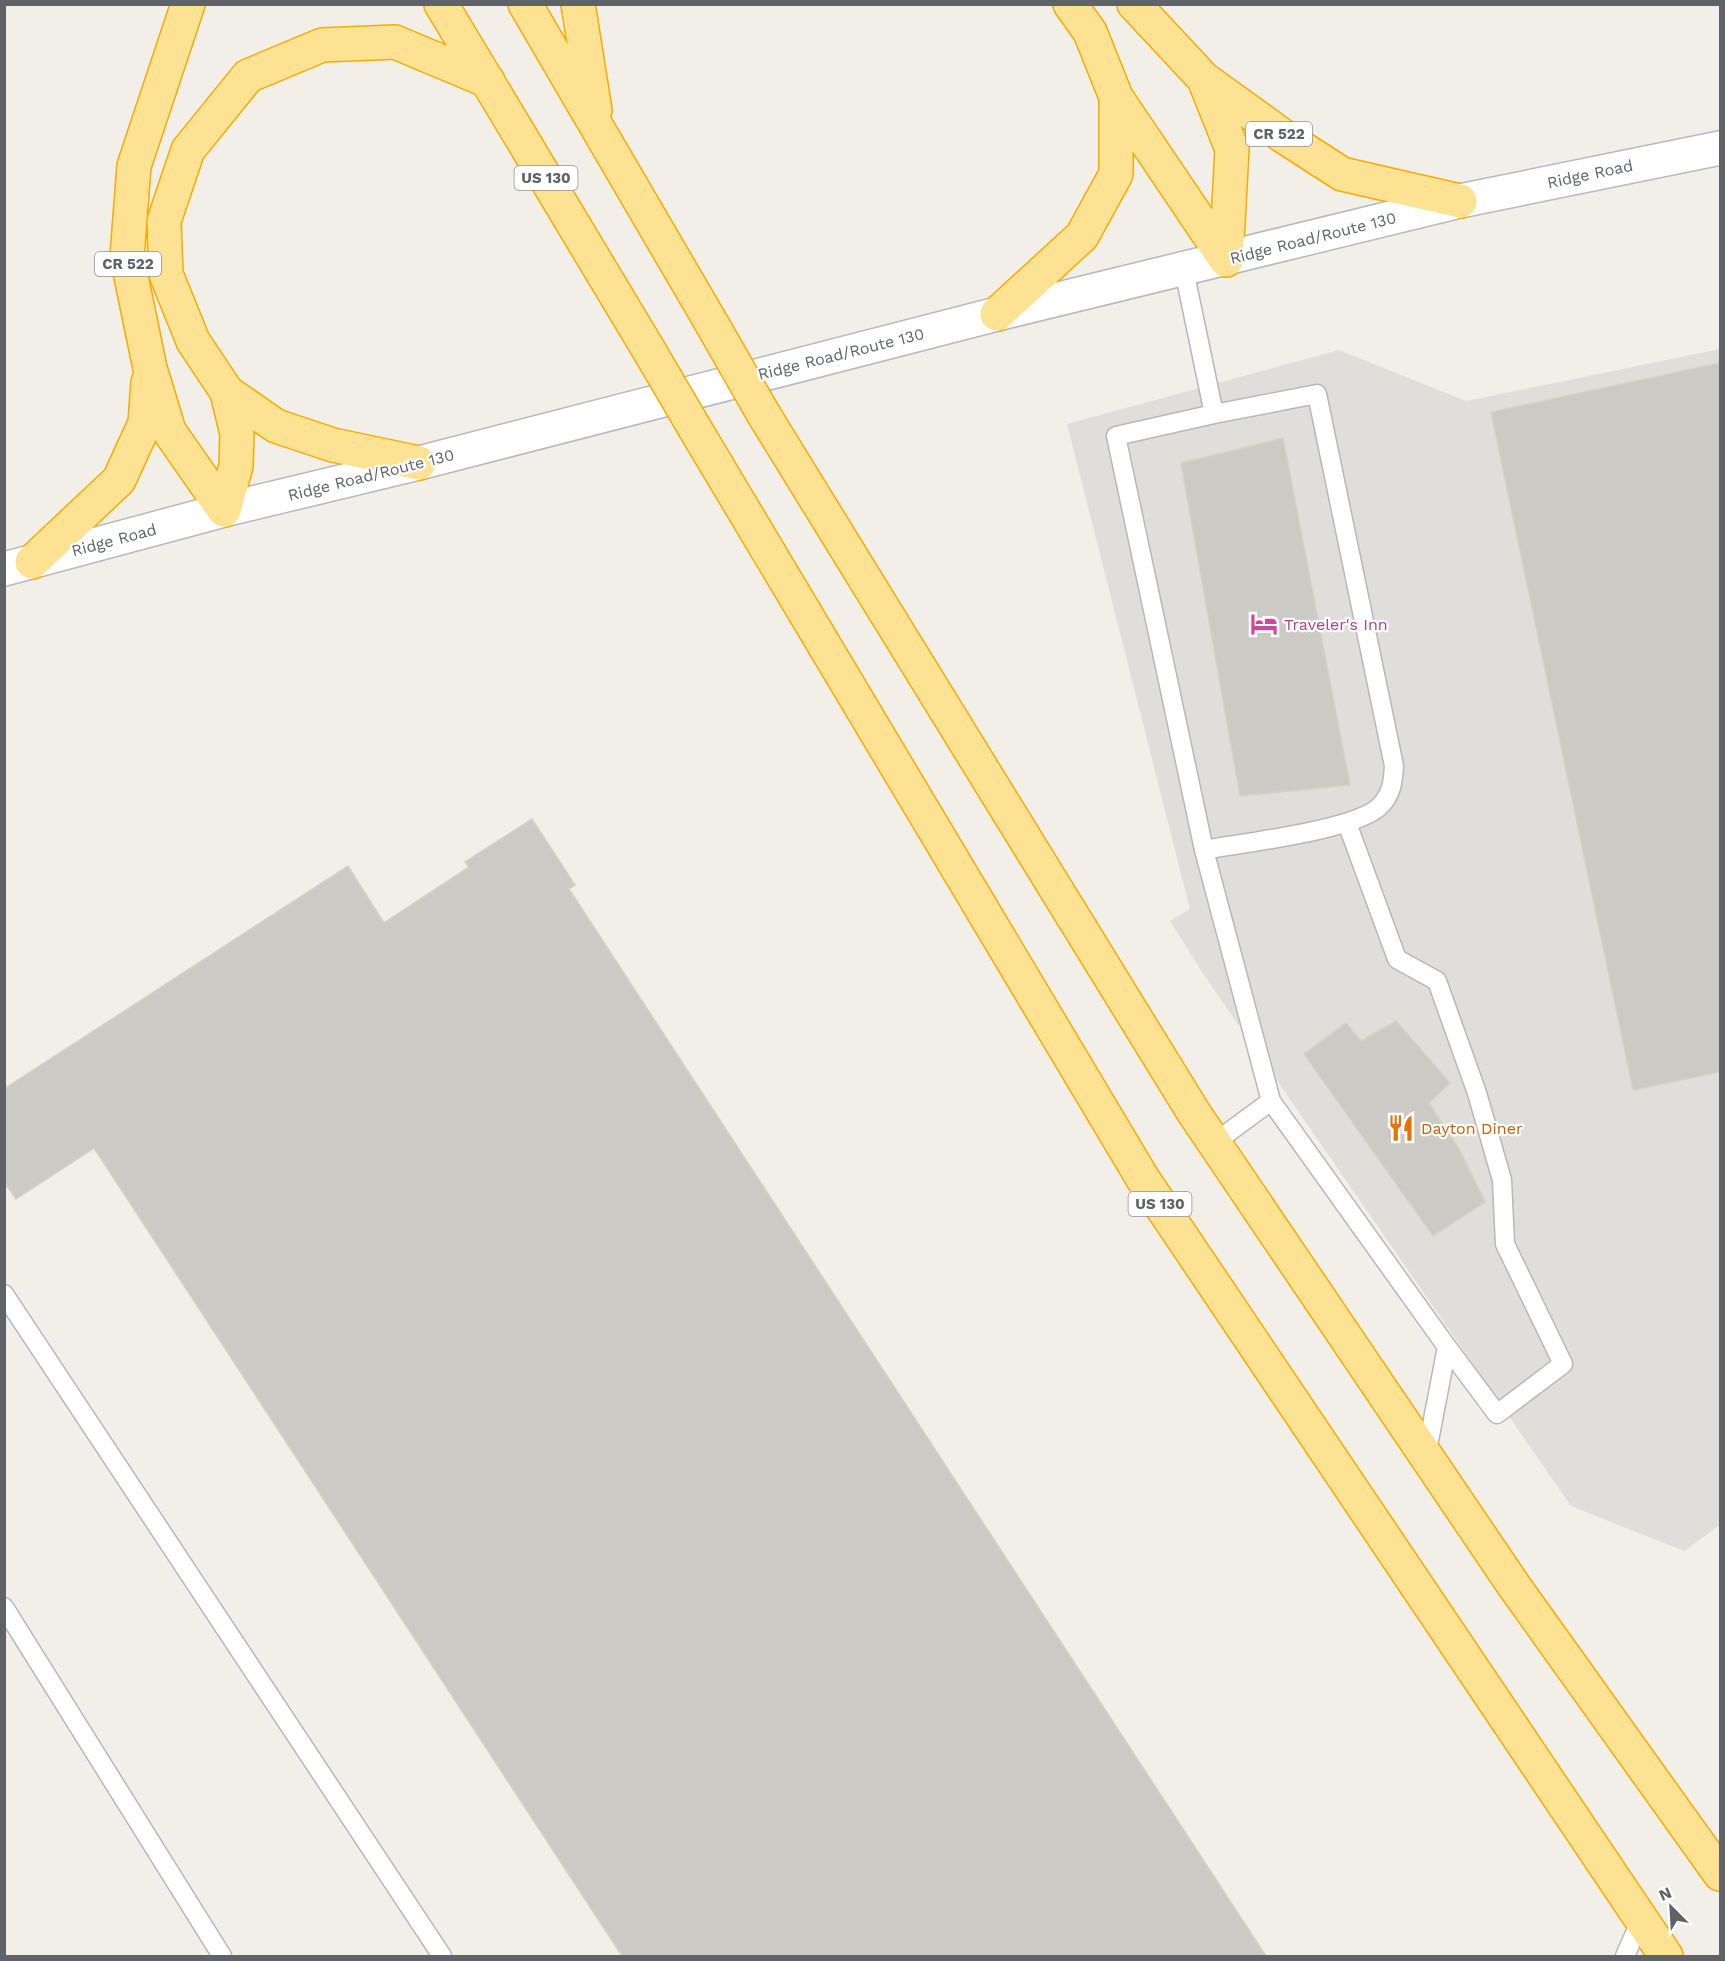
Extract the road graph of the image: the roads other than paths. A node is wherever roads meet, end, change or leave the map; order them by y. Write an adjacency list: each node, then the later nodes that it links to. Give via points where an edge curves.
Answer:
1 (188, 4): 16 (highway, CR 522, via 134,166 127,257)
2 (441, 4): 8 (highway, US 130)
3 (525, 4): 10 (highway)
4 (578, 4): 10 (highway)
5 (1070, 4): 9 (highway, via 1090,32)
6 (1134, 4): 7 (highway, CR 522)
7 (1204, 79): 12 (highway, CR 522, via 1342,174); 13 (highway, via 1232,149)
8 (488, 81): 17 (highway, via 395,42 322,45 248,76 188,150 164,221 166,273 193,341); 31 (highway, US 130, bridge, via 1143,1179)
9 (1116, 97): 13 (highway); 15 (highway, via 1116,174 1082,236)
10 (599, 129): 25 (highway, bridge, via 764,416)
11 (1720, 147): 12 (street, Ridge Road / CR 522)
12 (1460, 201): 13 (street, Ridge Road/Route 130 / CR 522)
13 (1226, 260): 14 (street, Ridge Road/Route 130 / CR 522)
14 (1184, 270): 15 (street, Ridge Road/Route 130 / CR 522); 18 (lane)
15 (998, 314): 19 (street, Ridge Road/Route 130 / CR 522)
16 (150, 368): 20 (highway, CR 522, via 169,431); 21 (highway, via 145,423 119,480)
17 (227, 392): 19 (highway, via 276,426 333,445); 20 (highway, via 237,434 237,456)
18 (1214, 414): 22 (lane, via 1317,394 1394,766 1393,784 1380,806); 23 (lane, via 1116,436)
19 (419, 463): 20 (street, Ridge Road/Route 130 / CR 522)
20 (224, 510): 21 (street, Ridge Road)
21 (18, 566)
22 (1347, 823): 23 (lane); 27 (lane, via 1397,959 1437,981 1477,1093 1502,1180 1505,1244 1563,1364 1497,1414)
23 (1204, 850): 24 (lane)
24 (1271, 1101): 25 (lane); 27 (lane)
25 (1214, 1143): 28 (highway)
26 (4, 1294): 33 (lane)
27 (1447, 1347): 28 (lane)
28 (1426, 1456): 30 (highway)
29 (4, 1607): 32 (lane)
30 (1720, 1874)
31 (1641, 1920): 34 (lane); 35 (highway, US 130)
32 (222, 1956)
33 (442, 1956)
34 (1625, 1956)
35 (1666, 1956)

